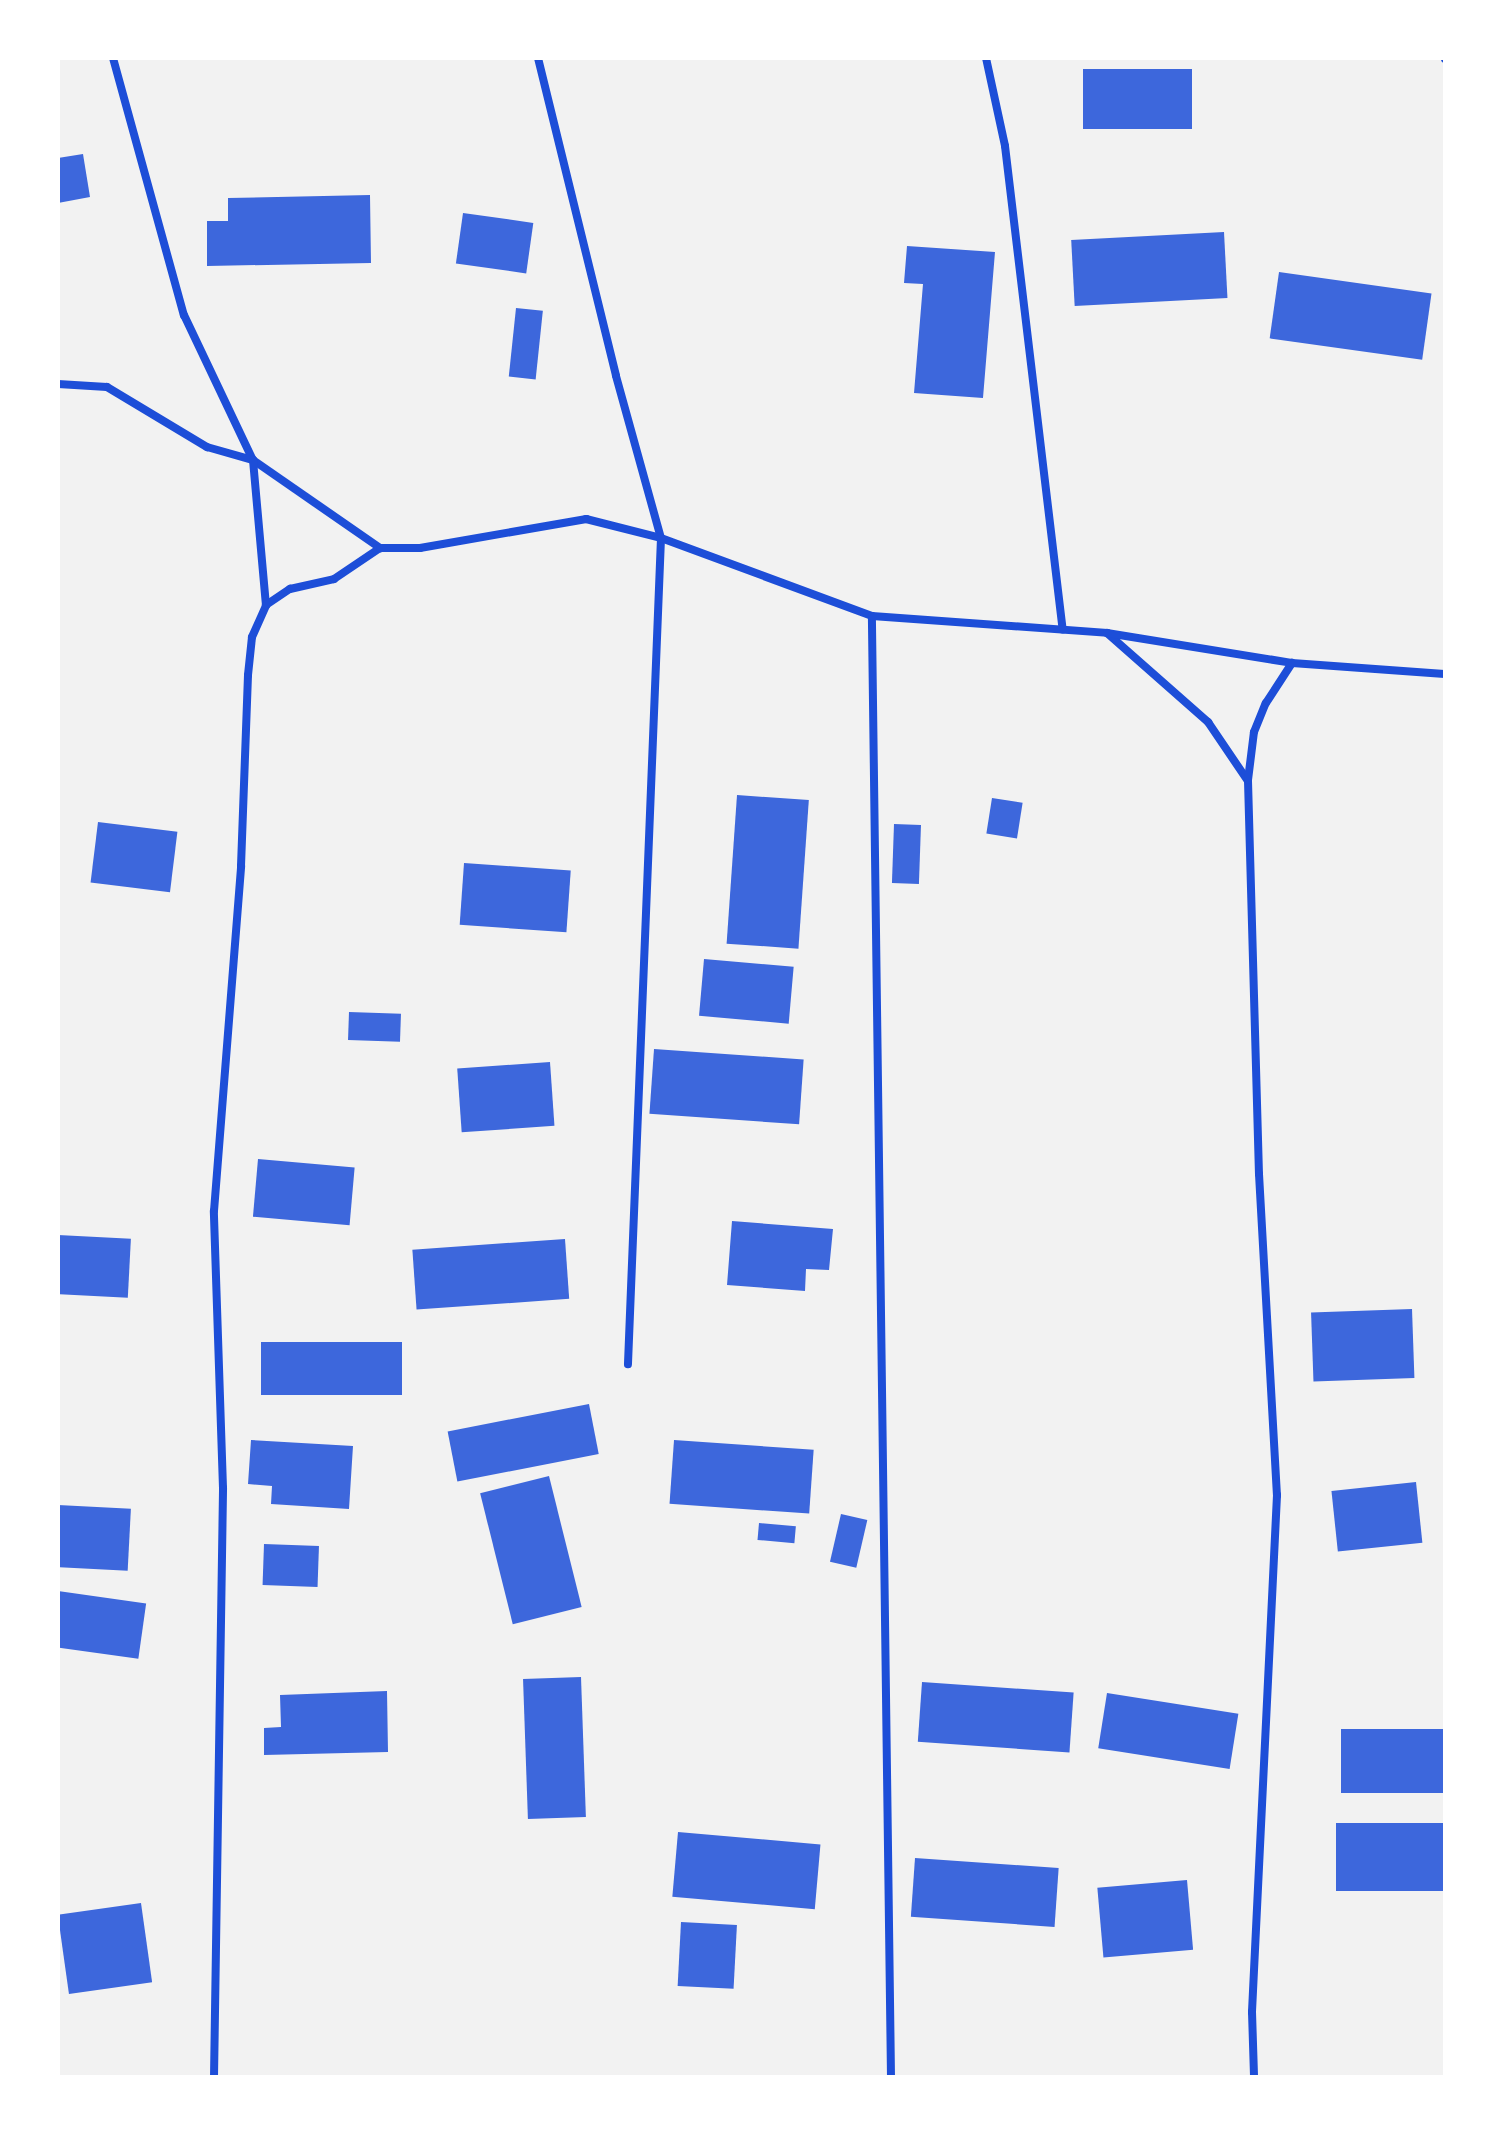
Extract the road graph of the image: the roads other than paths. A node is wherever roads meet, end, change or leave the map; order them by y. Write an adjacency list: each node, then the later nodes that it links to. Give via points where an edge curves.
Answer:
1 (113, 58): 5 (street, via 184,315)
2 (538, 58): 6 (street)
3 (986, 58): 10 (street, via 1005,146)
4 (58, 384): 5 (street, via 107,387 207,447)
5 (253, 460): 7 (street); 8 (street)
6 (661, 538): 7 (street, via 586,519 420,548); 9 (street); 15 (street)
7 (380, 548): 8 (street, via 334,579 290,589)
8 (266, 605): 16 (street, via 252,637 248,675 241,866 214,1211 223,1488)
9 (872, 616): 10 (street); 17 (street)
10 (1063, 630): 11 (street)
11 (1107, 633): 12 (street); 14 (street, via 1208,722)
12 (1292, 663): 13 (street); 14 (street, via 1254,732)
13 (1445, 674)
14 (1248, 781): 18 (street, via 1259,1174 1277,1495 1252,2012)
15 (628, 1364)
16 (214, 2077)
17 (891, 2077)
18 (1254, 2077)

